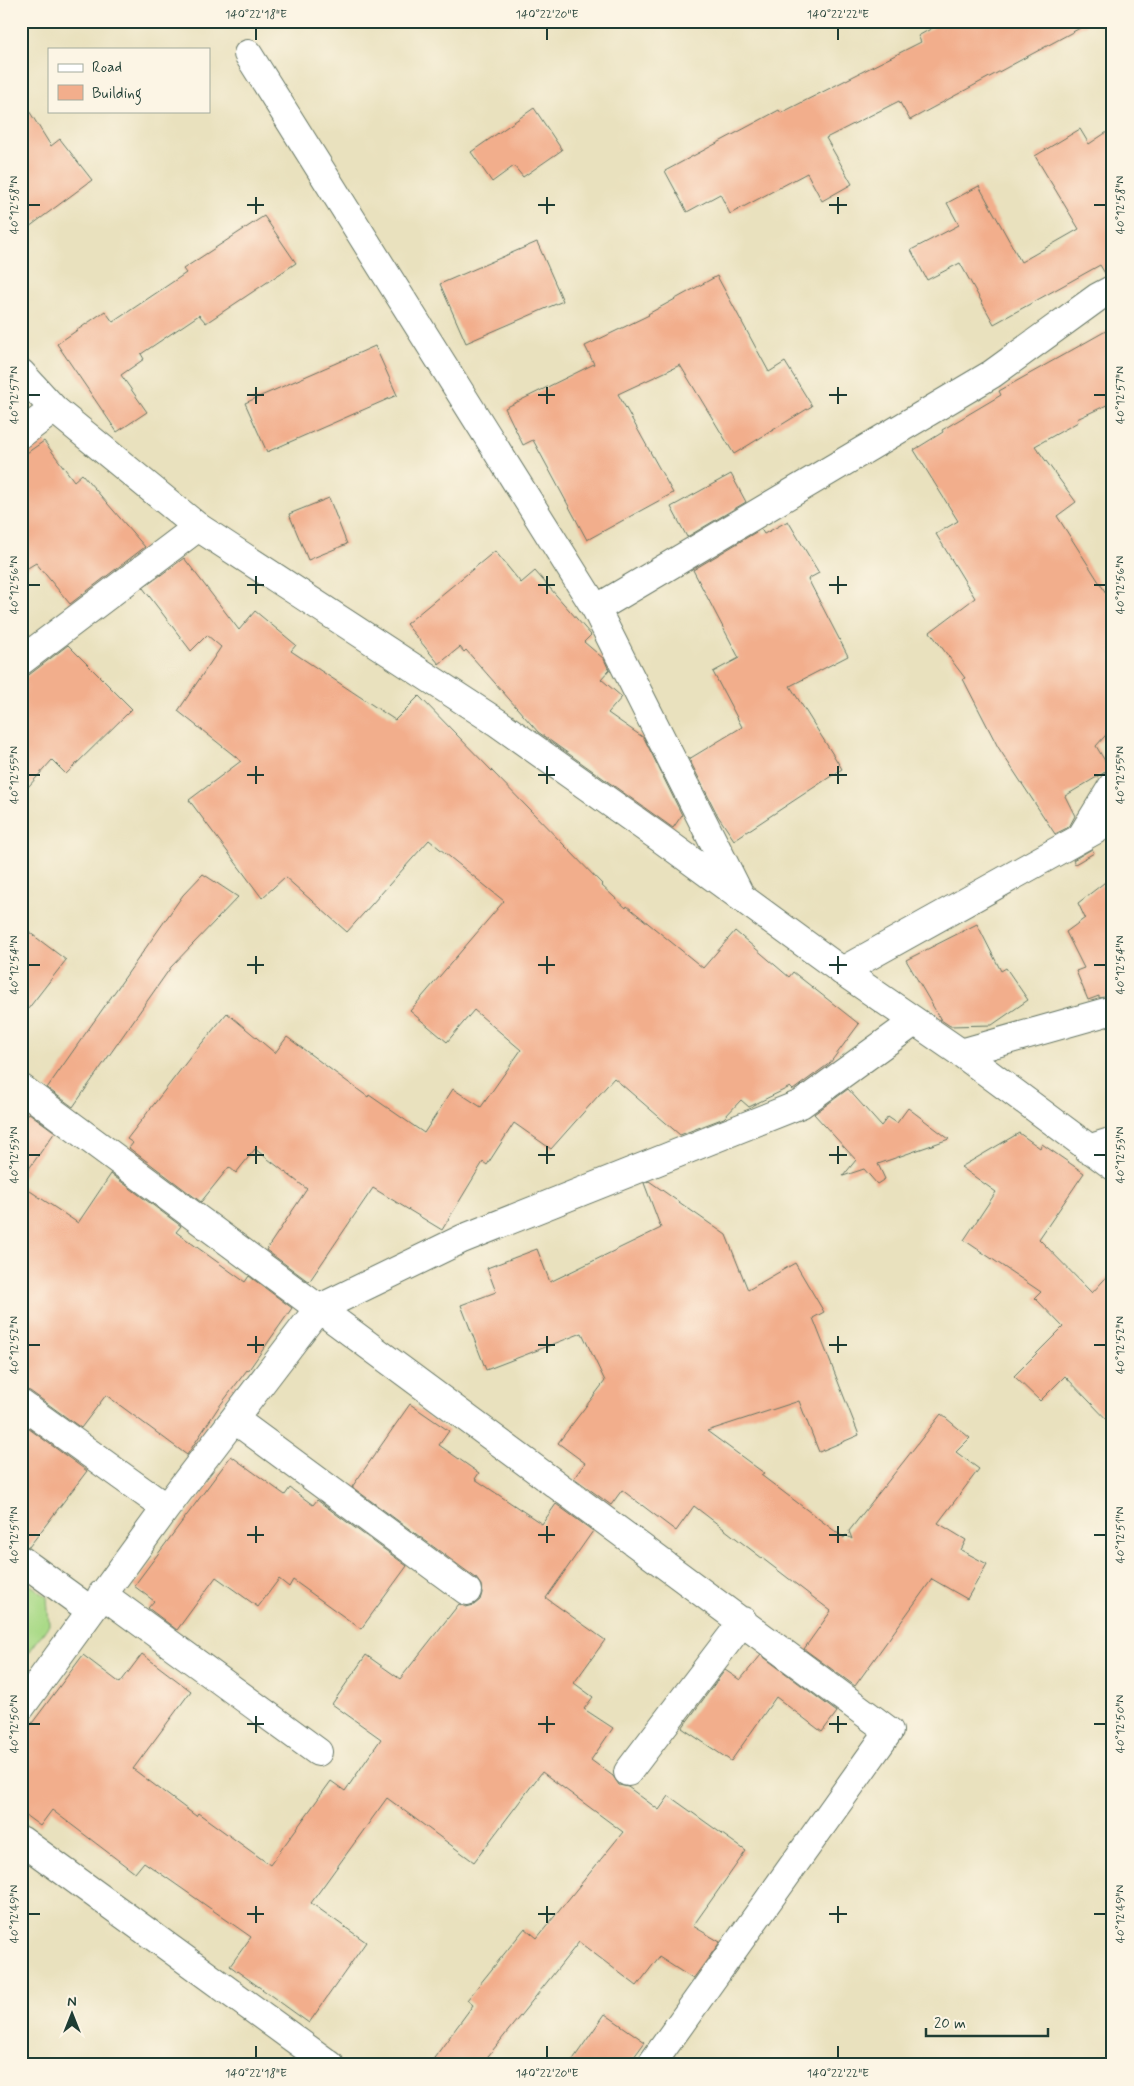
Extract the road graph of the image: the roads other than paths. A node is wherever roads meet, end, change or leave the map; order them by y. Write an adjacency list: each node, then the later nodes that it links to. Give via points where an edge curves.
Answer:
1 (248, 54): 7 (street)
2 (1113, 289): 7 (street, via 992,374)
3 (21, 373): 4 (street)
4 (54, 409): 5 (street); 6 (street)
5 (21, 434)
6 (198, 527): 8 (street); 12 (street, via 498,723)
7 (596, 610): 12 (street)
8 (21, 662)
9 (1113, 785): 11 (street)
10 (1113, 820): 11 (street)
11 (1081, 838): 13 (street)
12 (740, 897): 13 (street)
13 (842, 971): 15 (street)
14 (1113, 1010): 16 (street)
15 (914, 1022): 16 (street); 20 (street, via 801,1104 462,1239)
16 (961, 1053): 18 (street)
17 (21, 1088): 20 (street)
18 (1100, 1145): 19 (street)
19 (1113, 1166)
20 (318, 1309): 22 (street); 27 (street)
21 (21, 1404): 23 (street)
22 (234, 1419): 23 (street); 25 (street)
23 (166, 1508): 26 (street)
24 (21, 1560): 26 (street)
25 (468, 1591)
26 (96, 1602): 28 (street); 29 (street)
27 (743, 1621): 30 (street); 33 (street, via 889,1730)
28 (21, 1707)
29 (318, 1752)
30 (628, 1772)
31 (21, 1840): 32 (street)
32 (330, 2065)
33 (651, 2065)

